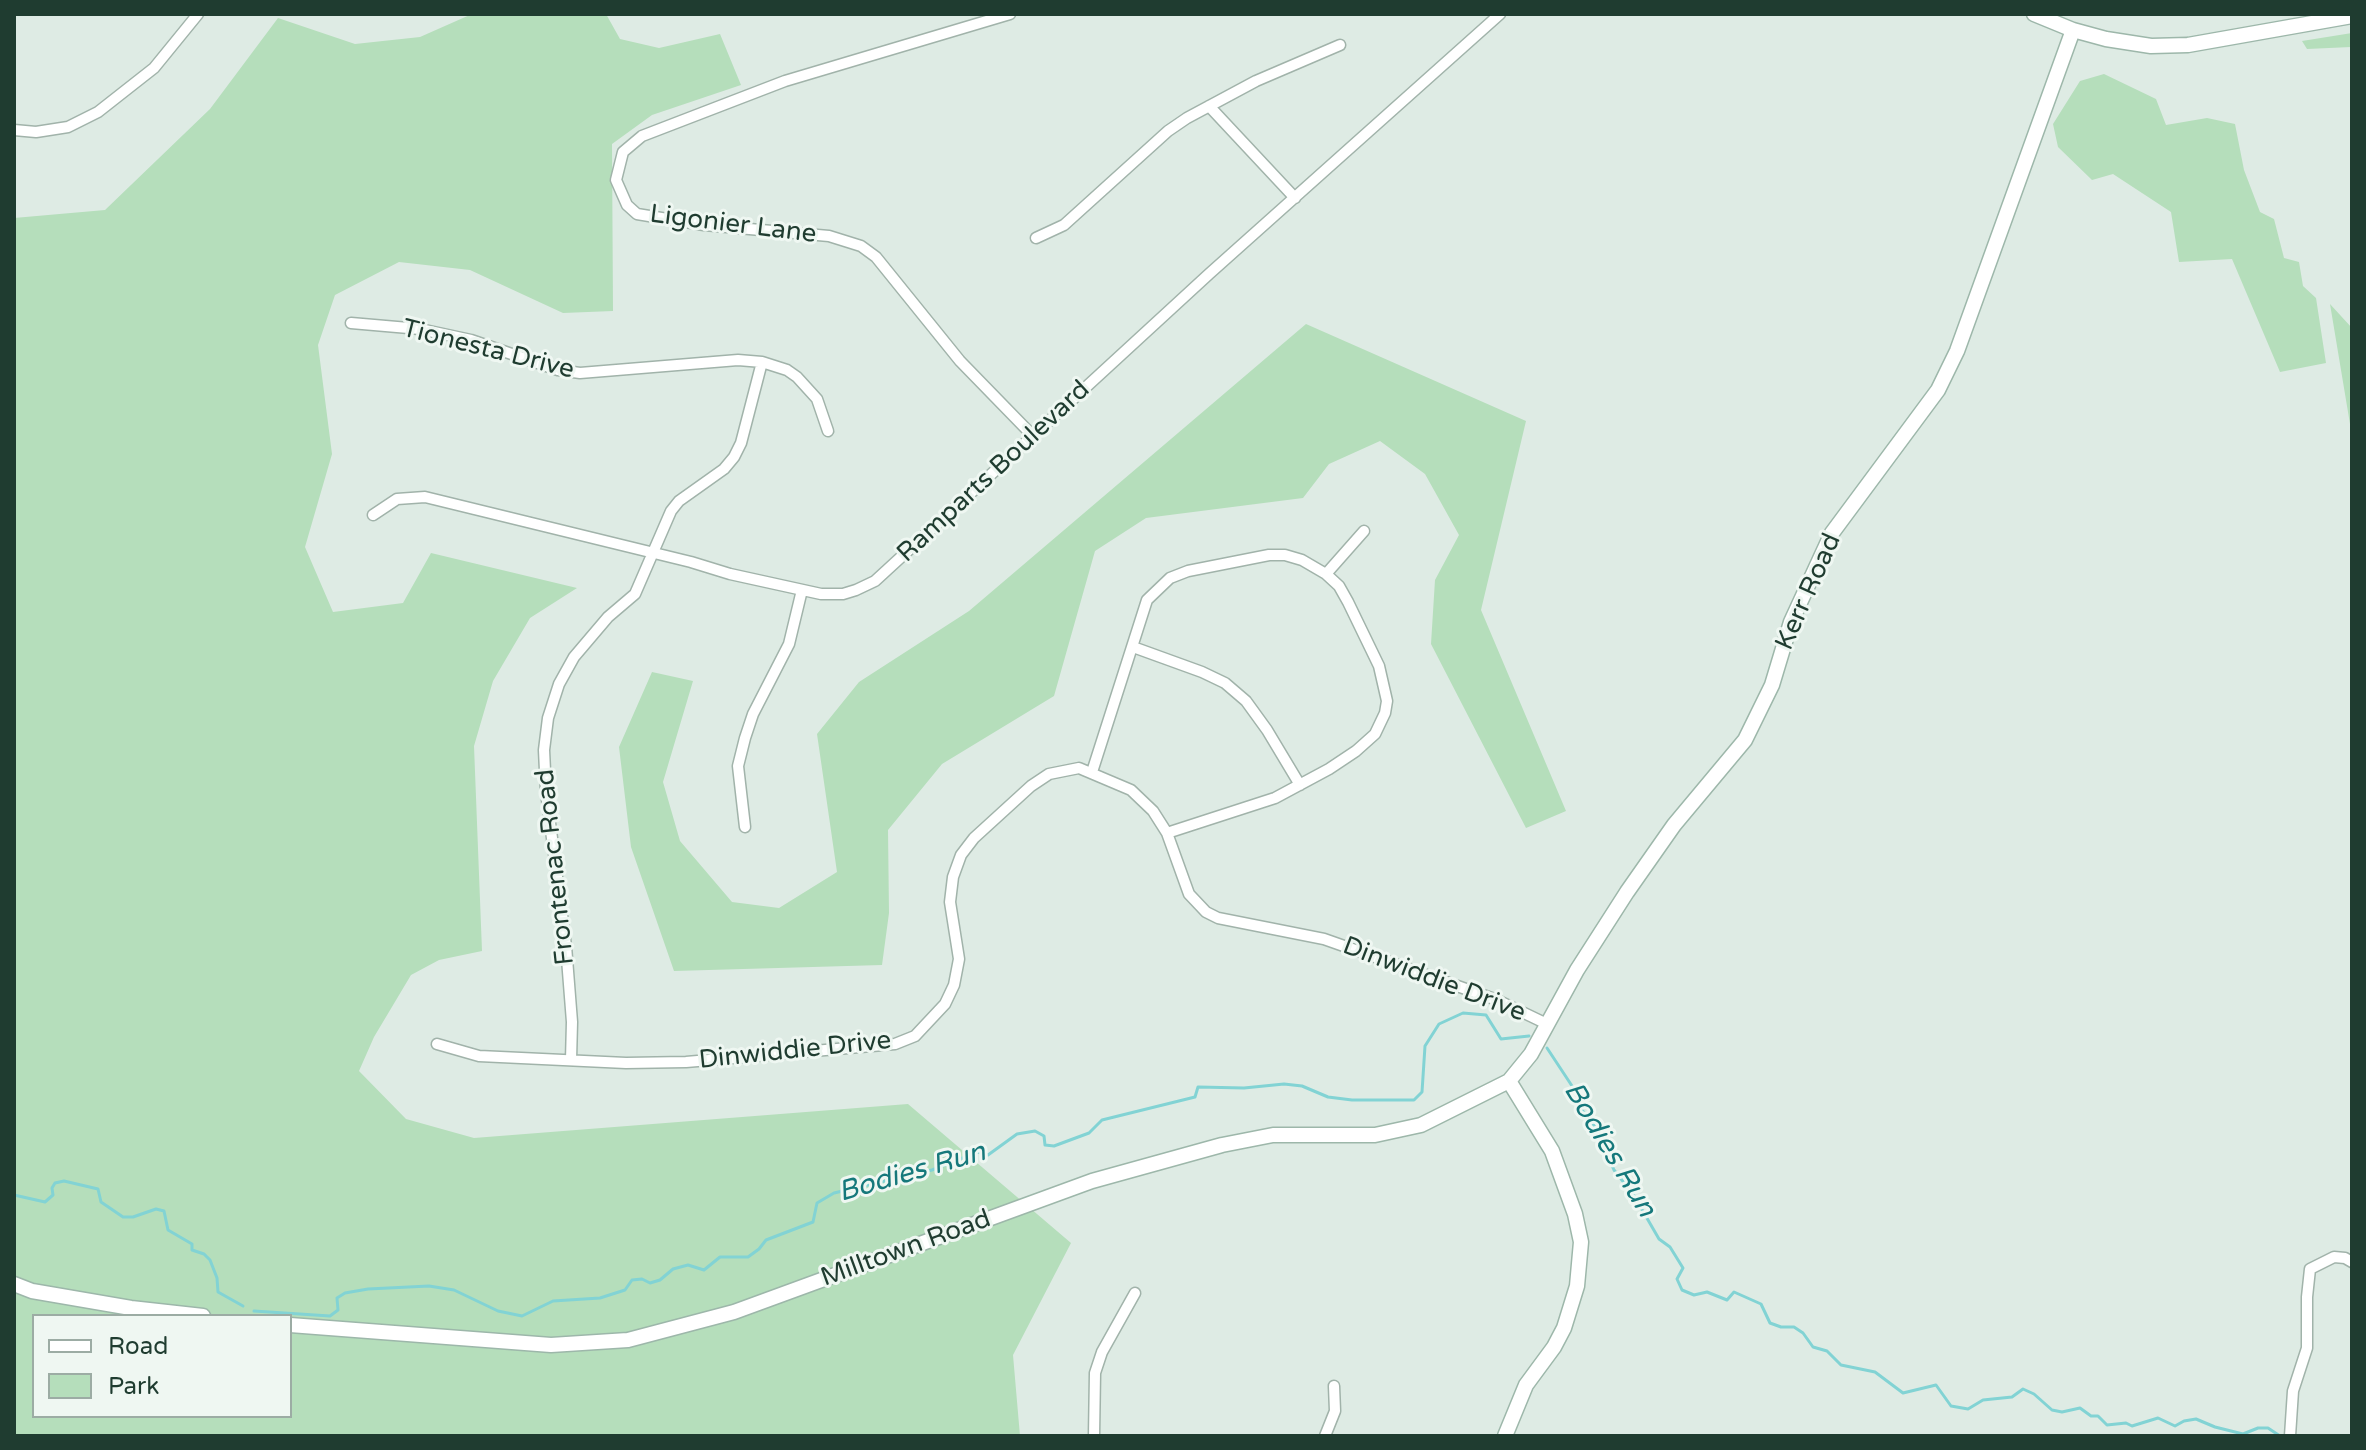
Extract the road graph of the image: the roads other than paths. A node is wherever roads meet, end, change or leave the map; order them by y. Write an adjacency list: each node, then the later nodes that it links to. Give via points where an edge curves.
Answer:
1 (198, 14): 9 (street, via 154,68 98,112 68,127)
2 (1010, 14): 15 (street, Ligonier Lane, via 785,81 642,136 623,152 616,180 637,214 829,236 861,246)
3 (1500, 14): 10 (street, Ramparts Boulevard)
4 (2034, 14): 6 (street)
5 (2352, 16): 6 (street, via 2188,45 2151,46)
6 (2073, 30): 26 (street, Kerr Road, via 1957,351 1938,390 1832,533 1745,740 1627,892)
7 (1340, 45): 8 (street)
8 (1209, 106): 10 (street); 11 (street, via 1168,131 1064,225)
9 (14, 130)
10 (1295, 198): 15 (street, Ramparts Boulevard)
11 (1036, 238)
12 (351, 323): 13 (street, Tionesta Drive, via 471,340 580,373)
13 (762, 362): 14 (street, Tionesta Drive, via 797,377 817,399); 18 (street, Frontenac Road, via 734,457 671,511)
14 (828, 431)
15 (1033, 436): 20 (street, Ramparts Boulevard, via 875,581 843,594)
16 (373, 515): 18 (street, Ramparts Boulevard, via 397,499 425,497)
17 (1364, 531): 19 (street)
18 (654, 554): 20 (street, Ramparts Boulevard); 28 (street, Frontenac Road, via 635,594 574,657 548,718 546,792 566,946)
19 (1326, 574): 21 (street, via 1285,555 1188,571 1170,578 1147,600); 23 (street, via 1339,586 1379,666 1387,701 1375,734)
20 (802, 590): 24 (street, via 789,644 753,714 738,766)
21 (1133, 647): 22 (street); 23 (street, via 1225,683 1246,701)
22 (1092, 772): 25 (street, Dinwiddie Drive, via 1131,790); 28 (street, Dinwiddie Drive, via 1079,768 1049,774 961,855 950,902 959,959 954,985 945,1004 915,1036 895,1044 686,1062)
23 (1300, 785): 25 (street)
24 (745, 827)
25 (1167, 833): 26 (street, Dinwiddie Drive, via 1182,881 1206,912 1324,939 1485,996)
26 (1547, 1024): 29 (street, Kerr Road)
27 (437, 1044): 28 (street, Dinwiddie Drive, via 479,1056)
28 (571, 1060)
29 (1509, 1081): 34 (street, Milltown Road, via 1421,1125 1375,1135 1273,1135 1092,1181 734,1312 628,1340 551,1345); 38 (street, via 1552,1151 1581,1242 1577,1286 1564,1328 1526,1386)
30 (2352, 1262): 39 (street, via 2334,1257 2310,1269 2307,1348 2293,1391)
31 (14, 1284): 33 (street)
32 (1135, 1293): 36 (street, via 1095,1373)
33 (185, 1314)
34 (292, 1325)
35 (1334, 1386): 37 (street, via 1335,1411)
36 (1094, 1436)
37 (1325, 1436)
38 (1505, 1436)
39 (2290, 1436)

